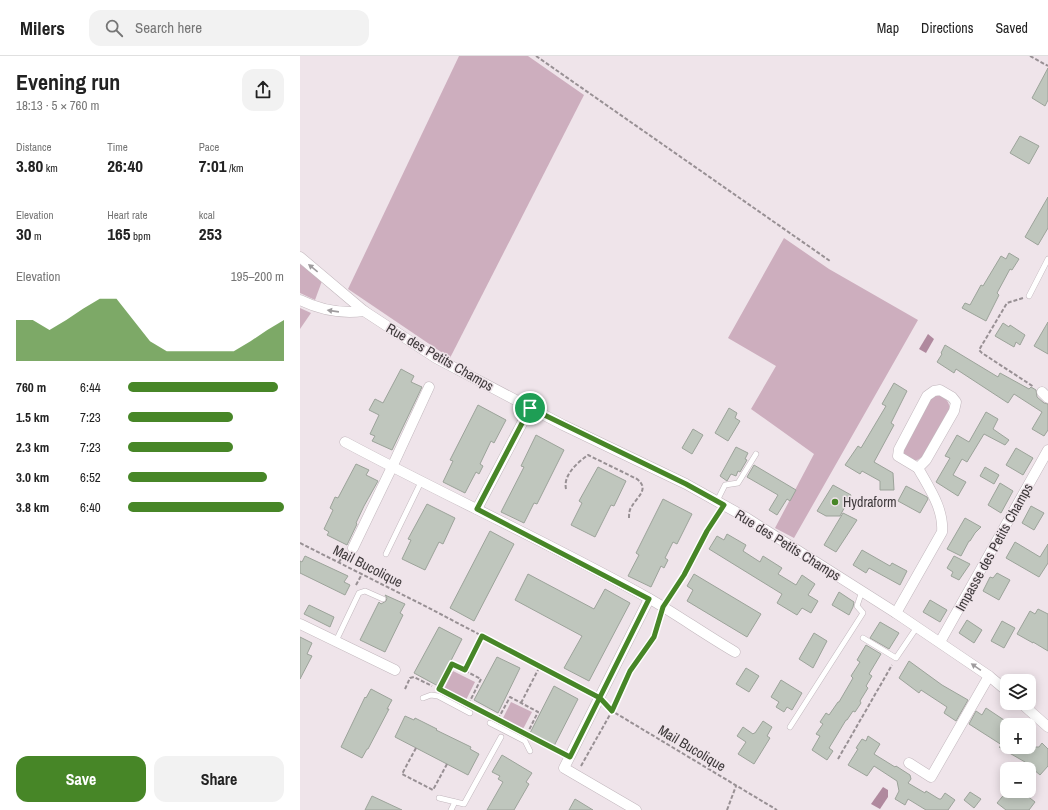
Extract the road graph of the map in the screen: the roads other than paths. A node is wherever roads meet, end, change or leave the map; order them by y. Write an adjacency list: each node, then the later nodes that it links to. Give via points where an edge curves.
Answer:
1 (300, 257): 5 (street, Rue des Petits Champs, one-way to 1)
2 (1048, 259): 3 (lane)
3 (1029, 296)
4 (300, 300): 5 (street, one-way to 4, via 329,311)
5 (364, 311): 7 (street, Rue des Petits Champs, via 436,358)
6 (429, 387): 11 (street)
7 (530, 408): 14 (street, Rue des Petits Champs); 15 (street)
8 (345, 442): 11 (street)
9 (1048, 450): 26 (street, Impasse des Petits Champs)
10 (756, 454): 14 (lane, via 738,483 725,485)
11 (392, 467): 13 (street); 16 (street)
12 (918, 468): 12 (street, via 926,460 954,410 956,402 952,396 940,390 926,396 899,449 898,456); 21 (street, via 936,499 943,523 942,532)
13 (422, 482): 15 (street); 17 (lane)
14 (720, 503): 18 (street, Rue des Petits Champs)
15 (477, 509): 20 (street)
16 (353, 548)
17 (386, 554)
18 (862, 591): 21 (street, Rue des Petits Champs); 35 (lane, via 857,606 863,613)
19 (383, 599): 25 (lane, via 365,591 360,593)
20 (649, 599): 27 (street); 43 (street, via 564,768)
21 (896, 613): 23 (street, Rue des Petits Champs)
22 (300, 624): 25 (street)
23 (917, 627): 24 (lane, via 896,658); 26 (street, Rue des Petits Champs)
24 (863, 638)
25 (336, 641): 28 (street)
26 (940, 642): 29 (street, Rue des Petits Champs, one-way to 26)
27 (735, 652)
28 (395, 670)
29 (989, 676): 30 (street, Rue des Petits Champs); 39 (street, via 931,777)
30 (1000, 685)
31 (423, 698): 33 (lane, via 438,696)
32 (1030, 710): 36 (street)
33 (470, 713)
34 (490, 723): 38 (lane, via 524,741)
35 (790, 727)
36 (1048, 727)
37 (501, 737): 41 (lane, via 464,804)
38 (530, 751)
39 (909, 762)
40 (439, 798): 41 (lane)
41 (455, 802): 42 (lane)
42 (452, 810)
43 (636, 810)

